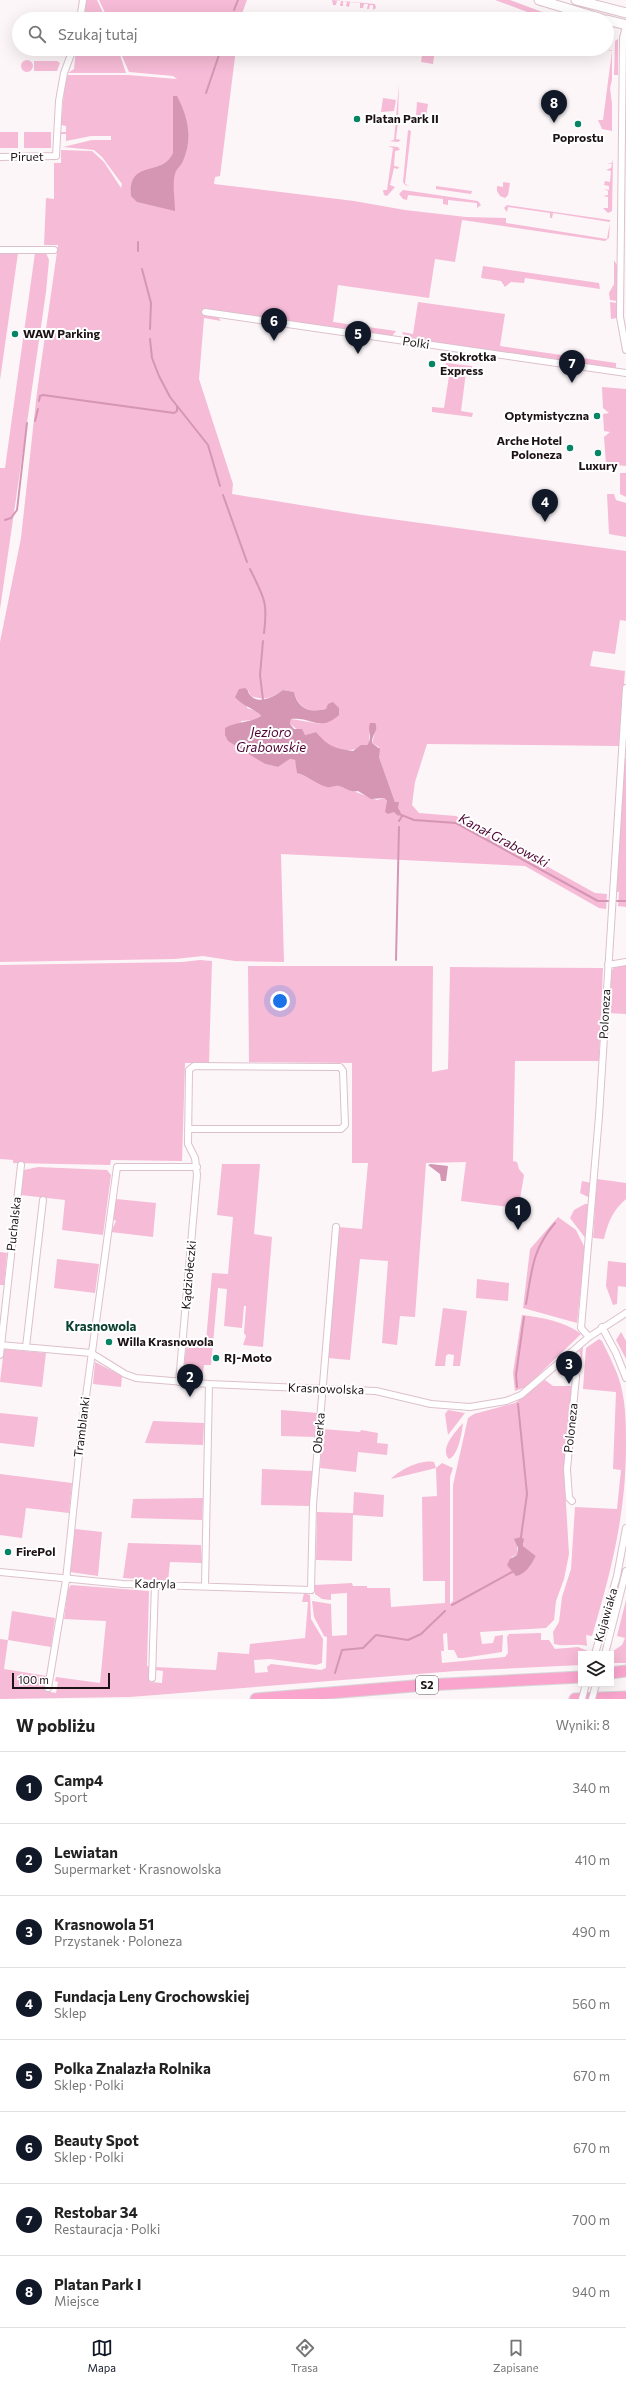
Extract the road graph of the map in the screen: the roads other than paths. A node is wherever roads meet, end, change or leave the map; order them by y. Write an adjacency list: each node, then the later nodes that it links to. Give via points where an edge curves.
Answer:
1 (83, 0): 4 (street)
2 (539, 0): 5 (main road)
3 (576, 0): 6 (main road)
4 (81, 12)
5 (579, 12)
6 (626, 13)
7 (614, 22): 8 (main road)
8 (626, 25): 14 (street, via 623,38 620,317)
9 (71, 56): 10 (street, Piruet, via 61,86 57,154 54,158)
10 (0, 158)
11 (0, 250): 12 (street)
12 (54, 250)
13 (206, 312): 15 (street, Polki)
14 (626, 350)
15 (626, 373)
16 (626, 688): 18 (street, Poloneza)
17 (626, 962): 18 (street)
18 (608, 965): 26 (street, Poloneza, via 599,1116 581,1328)
19 (188, 1129): 19 (street, via 191,1067 340,1067 343,1071 345,1125 341,1128); 21 (street, via 188,1144 196,1158)
20 (21, 1165): 27 (street, Puchalska)
21 (197, 1167): 29 (street, Tramblanki, via 117,1167); 33 (street, Kądziołeczki)
22 (43, 1200): 28 (street)
23 (336, 1227): 35 (street, Oberka)
24 (626, 1313): 25 (street, Krasnowolska)
25 (602, 1327): 26 (street, Krasnowolska); 32 (street)
26 (589, 1337): 31 (street, Krasnowolska)
27 (1, 1345): 28 (street, Krasnowolska); 30 (street, Puchalska)
28 (26, 1347): 29 (street, Krasnowolska)
29 (91, 1353): 33 (street, Krasnowolska, via 130,1377); 40 (street, Tramblanki)
30 (0, 1355)
31 (568, 1355): 35 (street, Krasnowolska, via 521,1395 506,1401 470,1407 431,1404 380,1391); 36 (street, Poloneza, via 576,1377 567,1469 569,1498)
32 (626, 1378)
33 (180, 1382): 34 (street, Krasnowolska)
34 (209, 1384): 35 (street, Krasnowolska); 42 (street)
35 (323, 1389): 43 (street, Oberka, via 313,1505)
36 (572, 1501)
37 (626, 1528): 44 (street, Kujawiaka, via 617,1576)
38 (626, 1571): 45 (street, Kujawiaka)
39 (0, 1572): 40 (street, Kadryla)
40 (66, 1580): 41 (street, Kadryla); 54 (street, Tramblanki)
41 (155, 1584): 42 (street, Kadryla); 51 (street)
42 (205, 1586): 43 (street, Kadryla)
43 (311, 1590)
44 (596, 1651)
45 (606, 1651)
46 (626, 1671): 47 (highway)
47 (614, 1673)
48 (578, 1677): 56 (highway, S2, via 426,1685)
49 (614, 1677): 50 (highway)
50 (626, 1677)
51 (152, 1678)
52 (585, 1687): 58 (street, bridge)
53 (595, 1687): 59 (street, bridge)
54 (48, 1688)
55 (626, 1697): 57 (highway)
56 (256, 1699)
57 (575, 1699)
58 (582, 1699)
59 (592, 1699)

